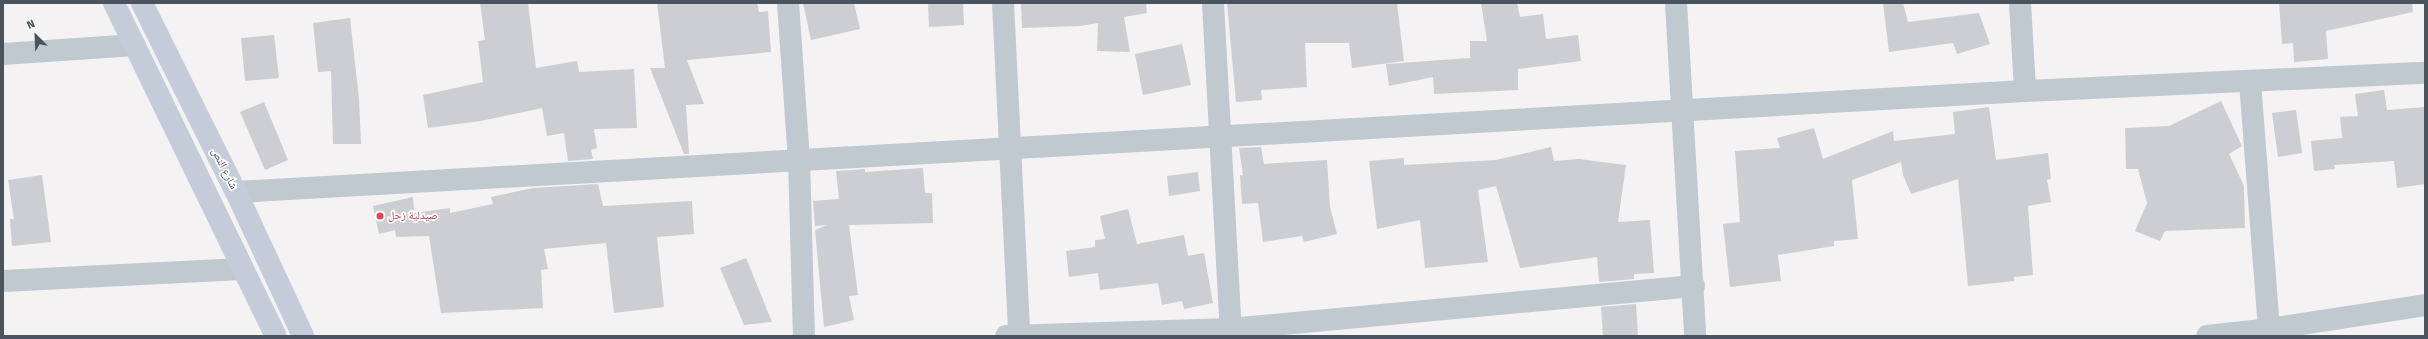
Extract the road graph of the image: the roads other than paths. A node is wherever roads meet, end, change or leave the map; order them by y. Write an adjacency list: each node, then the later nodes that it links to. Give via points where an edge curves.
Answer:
1 (114, 3): 8 (main road)
2 (142, 3): 17 (main road, شارع النص)
3 (788, 3): 16 (street)
4 (1003, 3): 15 (street)
5 (1213, 3): 14 (street)
6 (1676, 3): 13 (street)
7 (2020, 3): 12 (street)
8 (135, 45): 9 (street); 18 (main road)
9 (3, 54)
10 (2425, 74): 11 (street)
11 (2250, 82): 12 (street); 22 (street)
12 (2025, 91): 13 (street)
13 (1683, 110): 14 (street); 20 (street)
14 (1221, 135): 15 (street); 23 (street)
15 (1010, 149): 16 (street); 27 (street)
16 (799, 159): 17 (street); 26 (street)
17 (236, 192): 25 (main road, شارع النص)
18 (242, 269): 19 (street); 24 (main road)
19 (3, 281)
20 (1694, 286): 23 (street); 28 (street)
21 (2425, 305): 22 (street)
22 (2269, 329): 29 (street)
23 (1230, 332): 27 (street)
24 (276, 336)
25 (303, 336)
26 (804, 336)
27 (1015, 336)
28 (1695, 336)
29 (2207, 336)

